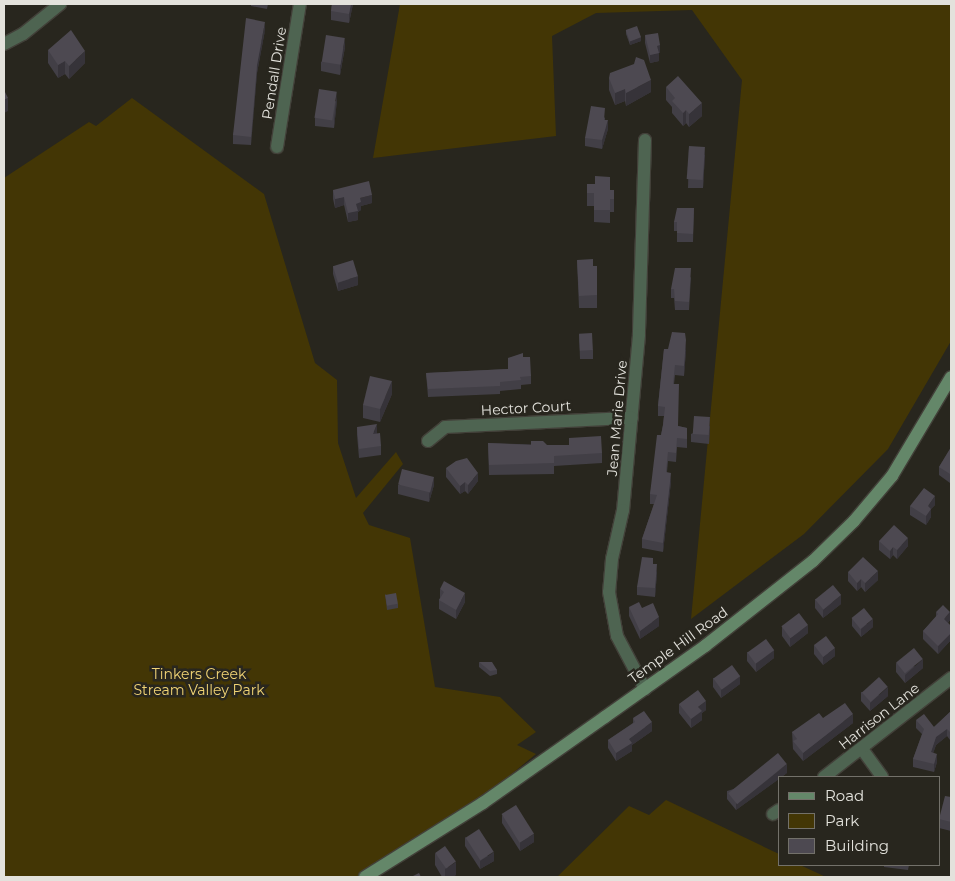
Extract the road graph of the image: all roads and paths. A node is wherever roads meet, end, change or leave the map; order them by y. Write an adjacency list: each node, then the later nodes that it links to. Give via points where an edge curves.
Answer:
1 (60, 4): 3 (street, via 23,34)
2 (300, 4): 5 (street, Pendall Drive)
3 (4, 44)
4 (645, 140): 7 (street, Jean Marie Drive, via 640,335)
5 (277, 147)
6 (951, 377): 10 (main road, Temple Hill Road, via 892,476 854,521 782,586)
7 (632, 418): 8 (street, Hector Court, via 444,427); 10 (street, Jean Marie Drive, via 623,510 612,559 609,592 617,636)
8 (428, 441)
9 (951, 678): 11 (street, Harrison Lane)
10 (645, 689): 14 (main road, Temple Hill Road, via 484,802)
11 (862, 749): 12 (street, Harrison Lane); 13 (street)
12 (825, 776)
13 (881, 776)
14 (365, 877)

